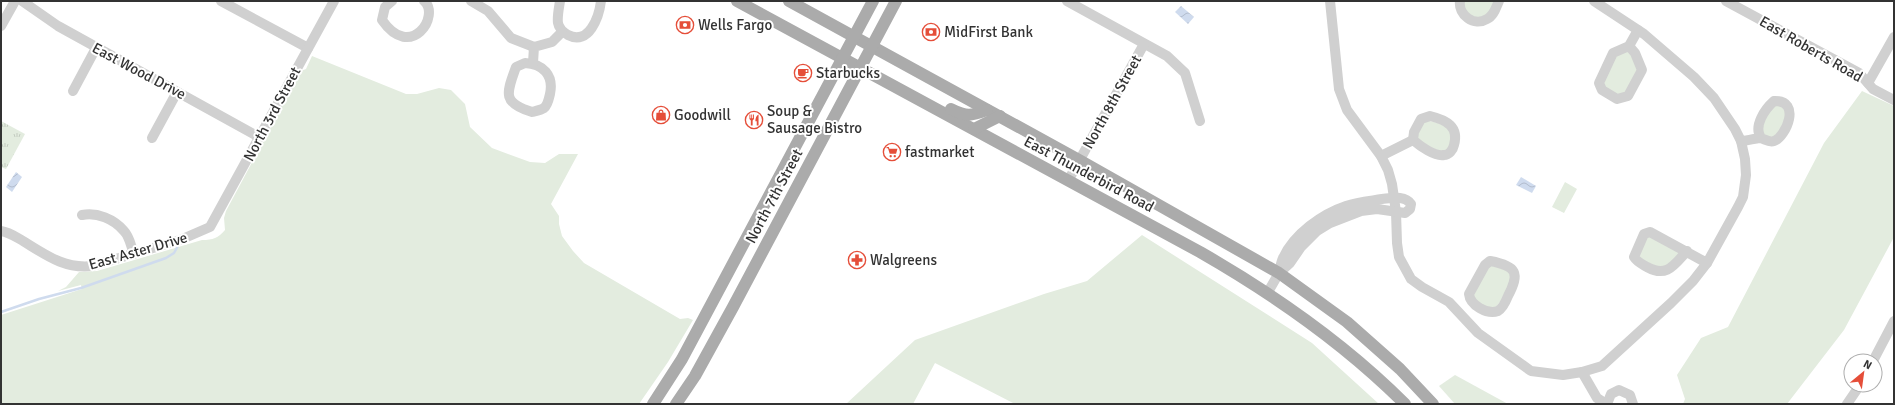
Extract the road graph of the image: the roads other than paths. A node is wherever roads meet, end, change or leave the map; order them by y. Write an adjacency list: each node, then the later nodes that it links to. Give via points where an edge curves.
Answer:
1 (16, 1): 20 (street)
2 (22, 1): 29 (street, East Wood Drive)
3 (221, 1): 30 (street)
4 (334, 1): 30 (street, North 3rd Street)
5 (392, 1): 6 (street, via 385,7 382,20 390,31 411,38 420,32 428,18 429,12)
6 (424, 1)
7 (471, 1): 28 (street, via 488,11 512,38)
8 (560, 1): 22 (street, via 558,23)
9 (600, 1): 22 (street, via 593,27 584,36 573,38)
10 (737, 1): 31 (main road, East Thunderbird Road)
11 (789, 1): 23 (main road, East Thunderbird Road)
12 (873, 1): 23 (main road, North 7th Street)
13 (896, 1): 26 (main road, North 7th Street)
14 (1066, 1): 25 (street)
15 (1330, 1): 48 (street, via 1339,89 1347,110)
16 (1460, 1): 17 (street, via 1463,14 1477,22 1493,15)
17 (1499, 1)
18 (1594, 1): 21 (street)
19 (1726, 1): 34 (street, East Roberts Road, via 1858,73)
20 (1, 26)
21 (1638, 30): 27 (street); 47 (street, via 1694,77 1714,98)
22 (562, 32): 28 (street, via 552,42)
23 (854, 37): 26 (main road, East Thunderbird Road); 31 (main road, North 7th Street)
24 (1894, 37): 34 (street)
25 (1144, 44): 41 (street, via 1167,56 1185,73); 49 (street, North 8th Street)
26 (872, 46): 33 (main road, North 7th Street); 39 (main road, East Thunderbird Road)
27 (1629, 46): 27 (street, via 1613,53 1599,83 1602,90 1617,98 1628,96 1642,70)
28 (534, 47): 32 (street)
29 (96, 48): 35 (street); 36 (street, East Wood Drive)
30 (308, 48): 43 (street, North 3rd Street)
31 (842, 58): 33 (main road, East Thunderbird Road); 67 (main road, North 7th Street, via 682,359)
32 (533, 63): 32 (street, via 516,67 508,88 511,101 520,108 532,112 544,108 552,85 548,73)
33 (860, 68): 37 (main road, East Thunderbird Road); 68 (main road, North 7th Street, via 733,307 695,376)
34 (1868, 83): 38 (street, East Roberts Road, via 1873,89)
35 (73, 91)
36 (177, 92): 43 (street, East Wood Drive); 44 (street)
37 (909, 95): 39 (main road, via 929,97 965,115); 42 (main road, East Thunderbird Road)
38 (1894, 100)
39 (987, 110): 40 (main road, East Thunderbird Road)
40 (1000, 116): 42 (main road); 49 (main road, East Thunderbird Road)
41 (1200, 121)
42 (974, 129): 50 (main road, East Thunderbird Road)
43 (259, 137): 55 (street, North 3rd Street)
44 (152, 138)
45 (1761, 138): 47 (street)
46 (1413, 140): 46 (street, via 1439,155 1445,155 1454,148 1457,136 1451,126 1430,116 1421,119); 48 (street)
47 (1741, 141): 59 (street, via 1745,167 1743,197)
48 (1382, 156): 51 (street)
49 (1079, 160): 50 (street, North 8th Street); 60 (main road, East Thunderbird Road)
50 (1068, 181): 61 (main road, East Thunderbird Road)
51 (1394, 198): 52 (street); 52 (street, via 1401,198 1411,204 1407,212); 54 (street, via 1360,202)
52 (1396, 212): 54 (street, via 1377,209); 63 (street, via 1396,243 1399,257 1411,279 1449,302)
53 (82, 215): 58 (street, via 97,214 117,225 125,232)
54 (1334, 216): 60 (street, via 1311,225 1294,242 1282,258)
55 (210, 227): 58 (street, East Aster Drive, via 180,240)
56 (1, 231): 58 (street, East Aster Drive, via 68,266 79,268)
57 (1687, 251): 57 (street, via 1650,232 1644,234 1634,257 1636,261 1662,272 1669,270); 59 (street)
58 (134, 254)
59 (1707, 263): 66 (street, via 1671,303 1602,366)
60 (1279, 273): 61 (street); 70 (main road, East Thunderbird Road, via 1347,322 1400,369)
61 (1268, 292): 69 (main road, East Thunderbird Road, via 1337,342)
62 (1474, 306): 62 (street, via 1492,312 1499,310 1516,282 1513,271 1497,262 1490,261 1485,265 1469,294); 63 (street)
63 (1463, 317): 66 (street, via 1478,334 1531,371 1563,375)
64 (1894, 321): 65 (street)
65 (1877, 353)
66 (1582, 372): 71 (street, via 1597,398)
67 (653, 404)
68 (676, 404)
69 (1405, 404)
70 (1433, 404)
71 (1607, 404): 72 (street, via 1611,394 1619,390 1630,395)
72 (1633, 404)

